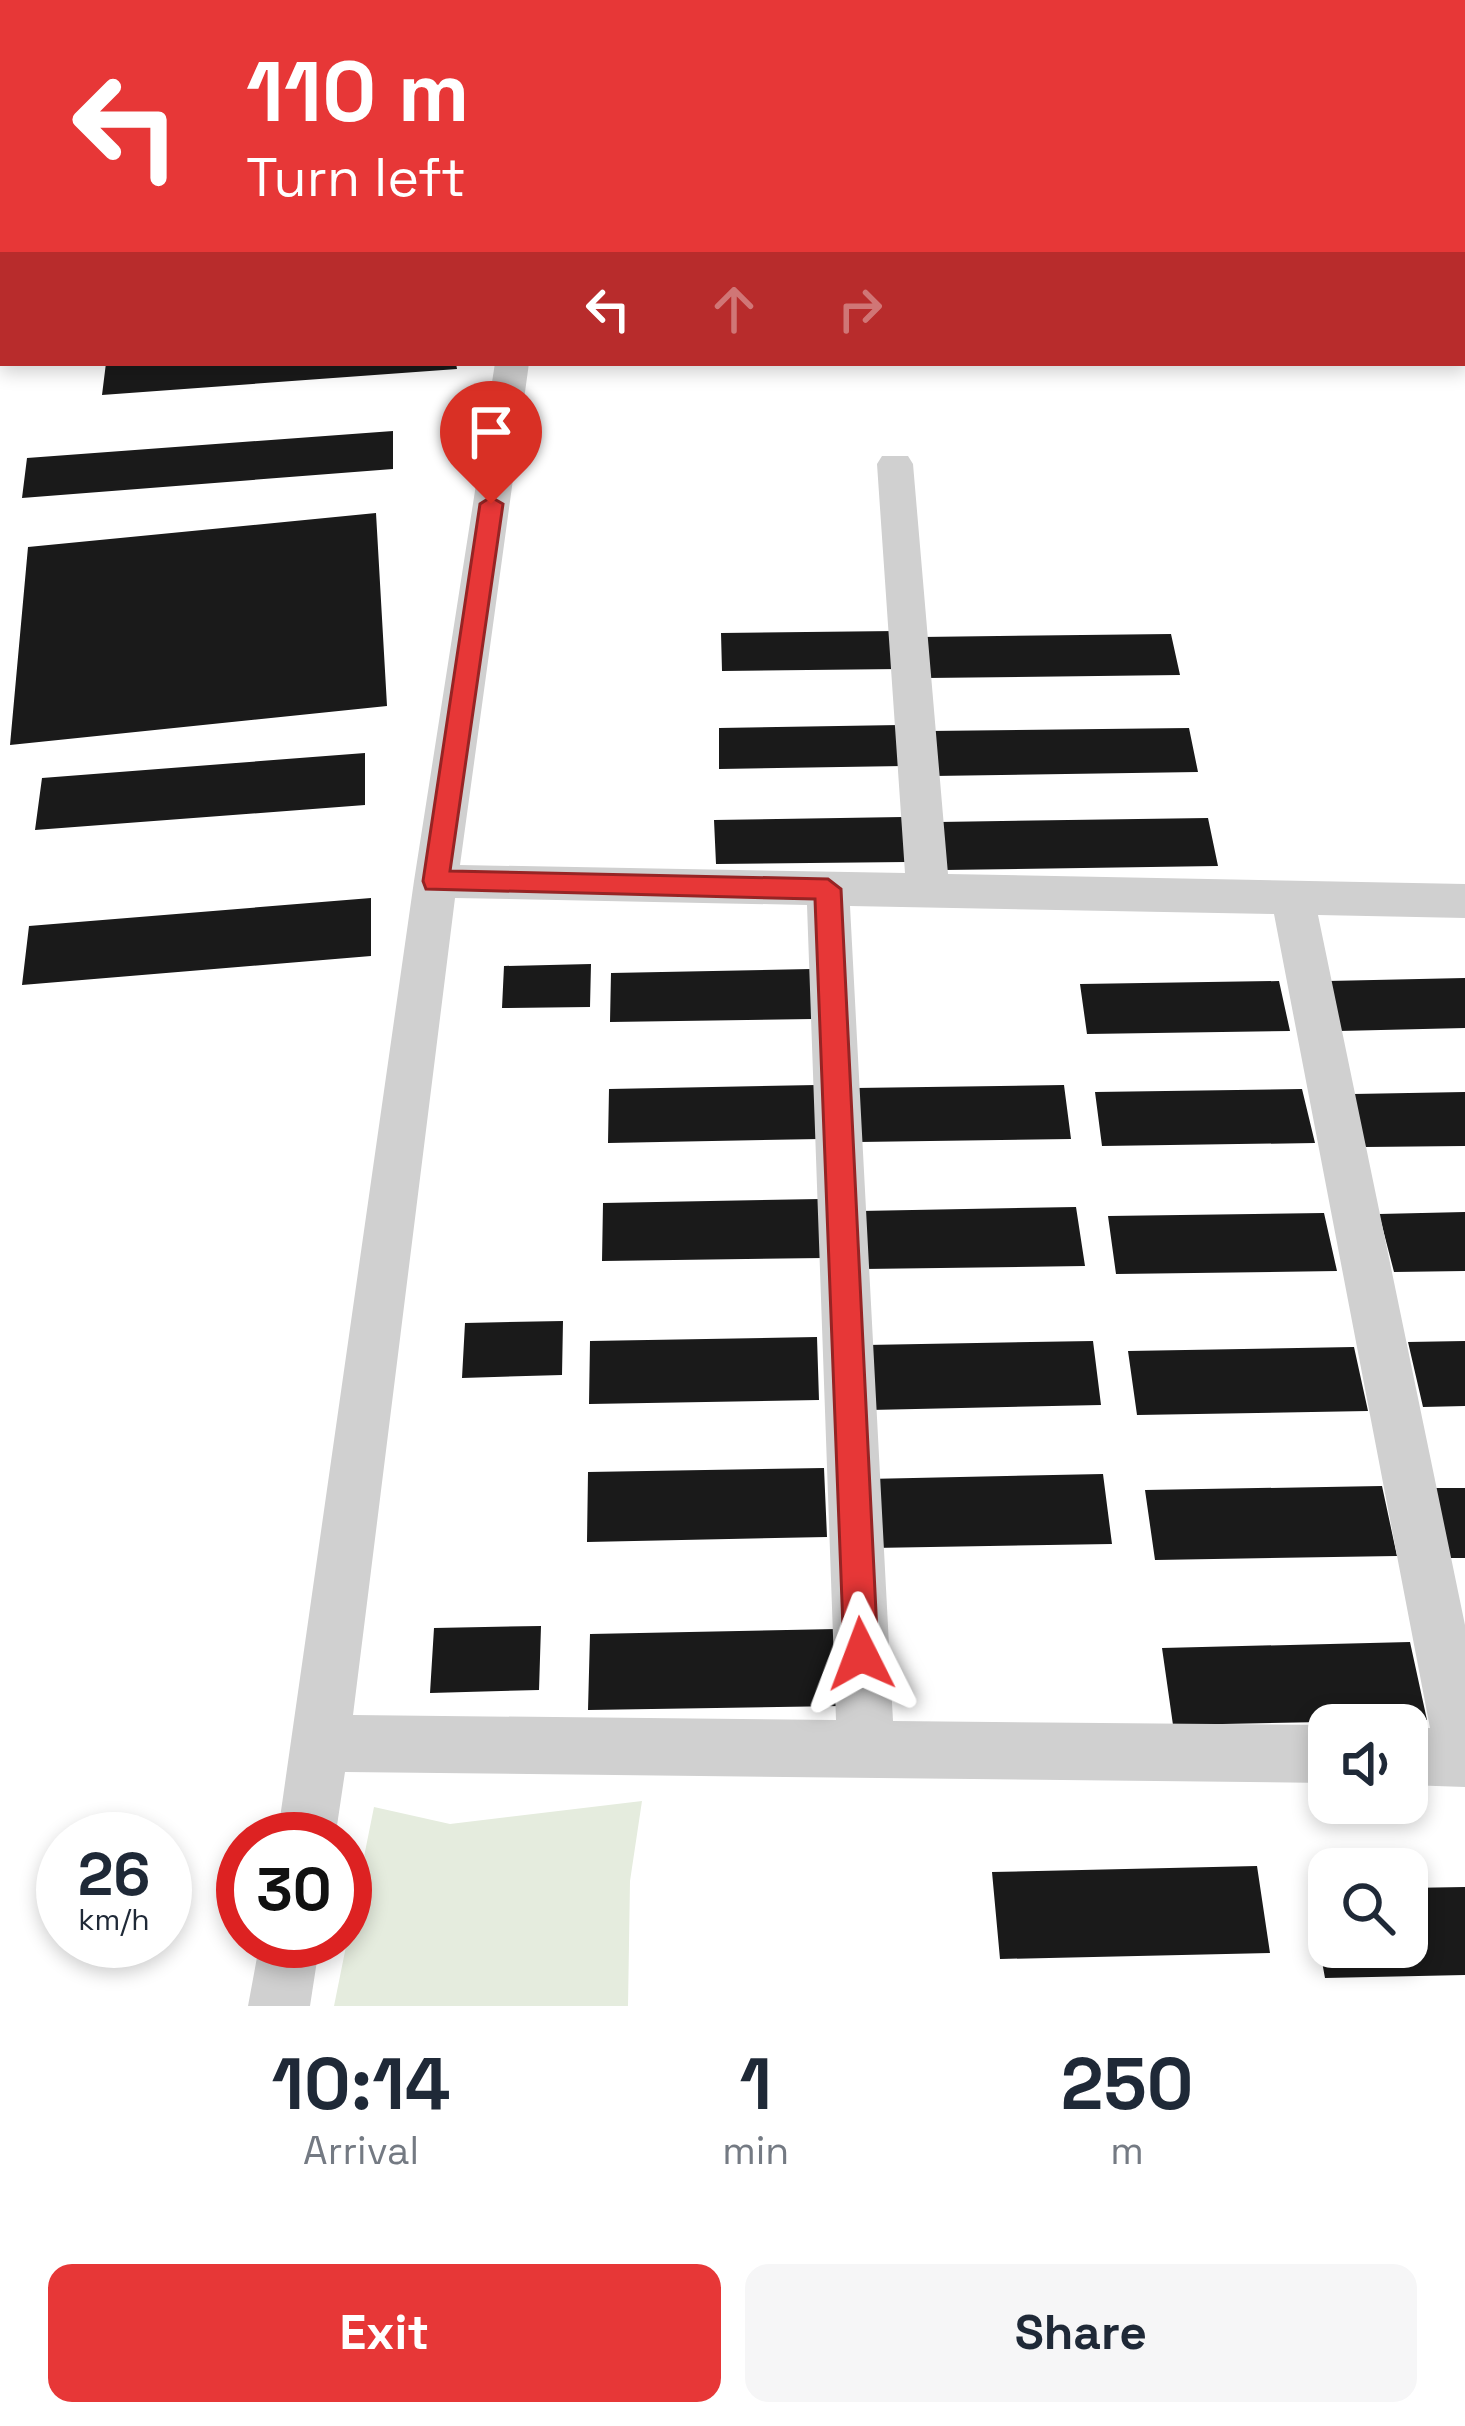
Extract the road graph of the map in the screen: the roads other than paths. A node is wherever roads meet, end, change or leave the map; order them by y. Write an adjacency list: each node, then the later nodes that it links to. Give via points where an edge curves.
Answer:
1 (512, 366): 3 (street)
2 (895, 464): 5 (street)
3 (436, 881): 4 (street); 8 (street)
4 (828, 889): 5 (street); 9 (street)
5 (928, 891): 6 (street)
6 (1293, 898): 7 (street); 12 (street)
7 (1465, 902)
8 (321, 1743): 9 (street); 13 (street)
9 (866, 1749): 10 (street)
10 (1308, 1754)
11 (1428, 1757): 12 (street)
12 (1464, 1758)
13 (310, 1812)
14 (286, 1968): 15 (street)
15 (280, 2006)

